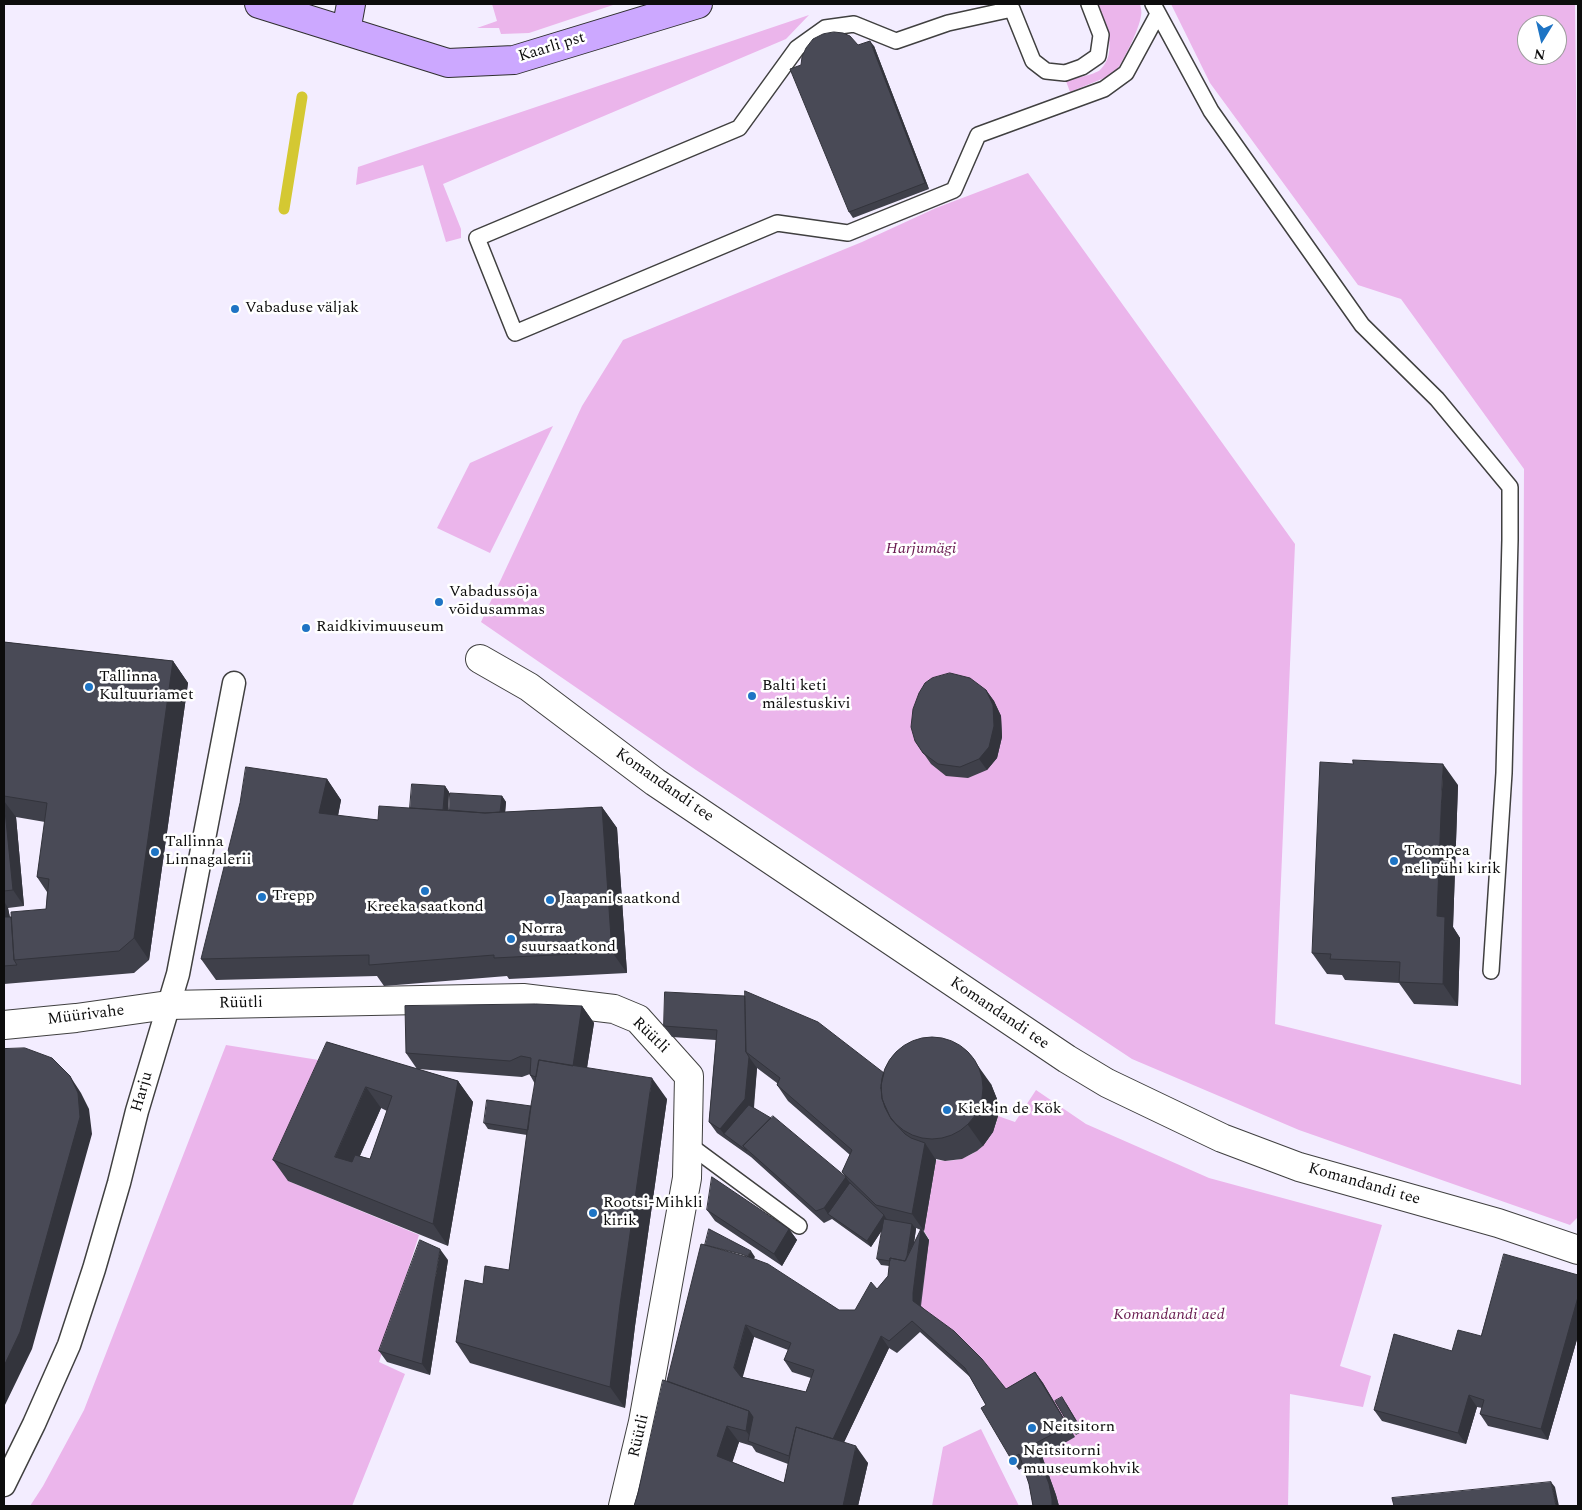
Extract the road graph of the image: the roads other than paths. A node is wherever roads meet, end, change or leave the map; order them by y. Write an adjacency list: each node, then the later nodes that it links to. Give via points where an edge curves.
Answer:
1 (259, 4): 6 (main road)
2 (351, 4): 6 (main road)
3 (698, 4): 6 (main road, Kaarli pst, via 514,60 448,63)
4 (1089, 4): 5 (lane, via 1101,35 1098,56 1065,73 1046,71 1033,60 1012,9 948,22 896,41 854,24 825,28 796,48 739,128 478,238 515,333 777,223 848,233 954,190 978,135 1104,89 1126,73)
5 (1155, 9): 9 (lane, via 1211,111 1362,325 1437,399 1510,487 1504,773)
6 (346, 31)
7 (480, 659): 14 (street, Komandandi tee, via 529,687 654,782 1107,1083 1222,1138 1299,1167 1498,1223)
8 (234, 683): 10 (street, Harju, via 178,974)
9 (1491, 972)
10 (168, 1005): 11 (street, Müürivahe); 12 (street, Rüütli, via 523,998 614,1009 638,1019 689,1076); 15 (street, Harju, via 97,1260 69,1345)
11 (4, 1025)
12 (688, 1144): 13 (lane); 16 (street, Rüütli, via 687,1178 644,1422)
13 (799, 1226)
14 (1578, 1250)
15 (4, 1485)
16 (623, 1506)

